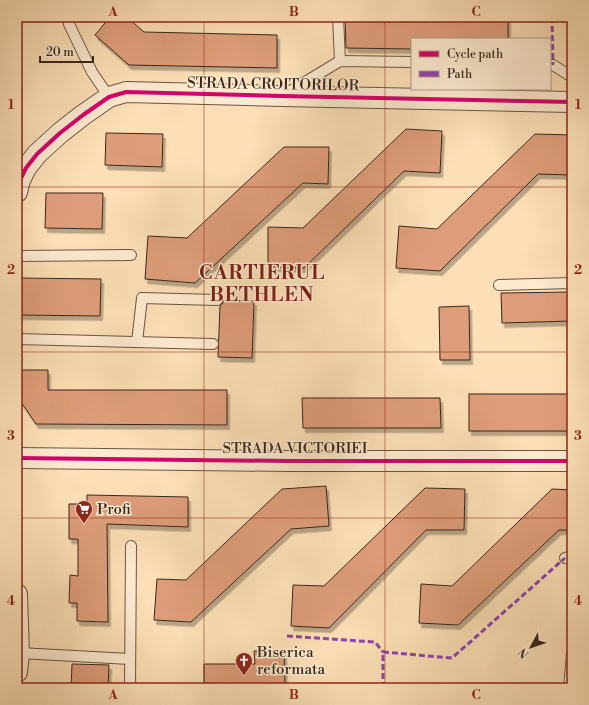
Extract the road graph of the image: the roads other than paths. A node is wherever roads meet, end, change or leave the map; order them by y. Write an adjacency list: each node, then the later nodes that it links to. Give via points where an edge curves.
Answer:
1 (68, 17): 7 (lane, via 92,72)
2 (338, 17): 3 (lane)
3 (340, 61): 4 (lane); 8 (lane)
4 (411, 62)
5 (551, 64): 6 (lane)
6 (572, 77)
7 (110, 96): 8 (street, STRADA CROITORILOR, via 126,92); 10 (street, STRADA CROITORILOR, via 60,133 37,154 26,168)
8 (282, 96): 9 (street, STRADA CROITORILOR)
9 (572, 102)
10 (17, 192)
11 (131, 255): 12 (lane)
12 (17, 256)
13 (572, 283): 14 (lane)
14 (499, 284)
15 (217, 300): 17 (lane, via 142,298)
16 (17, 339): 17 (lane)
17 (137, 342): 18 (lane)
18 (214, 344)
19 (17, 458): 20 (street, STRADA VICTORIEI)
20 (572, 461)
21 (131, 546): 24 (lane)
22 (17, 594): 25 (street)
23 (572, 654): 27 (lane)
24 (130, 659): 25 (lane); 26 (lane)
25 (18, 662)
26 (130, 688)
27 (569, 688)

